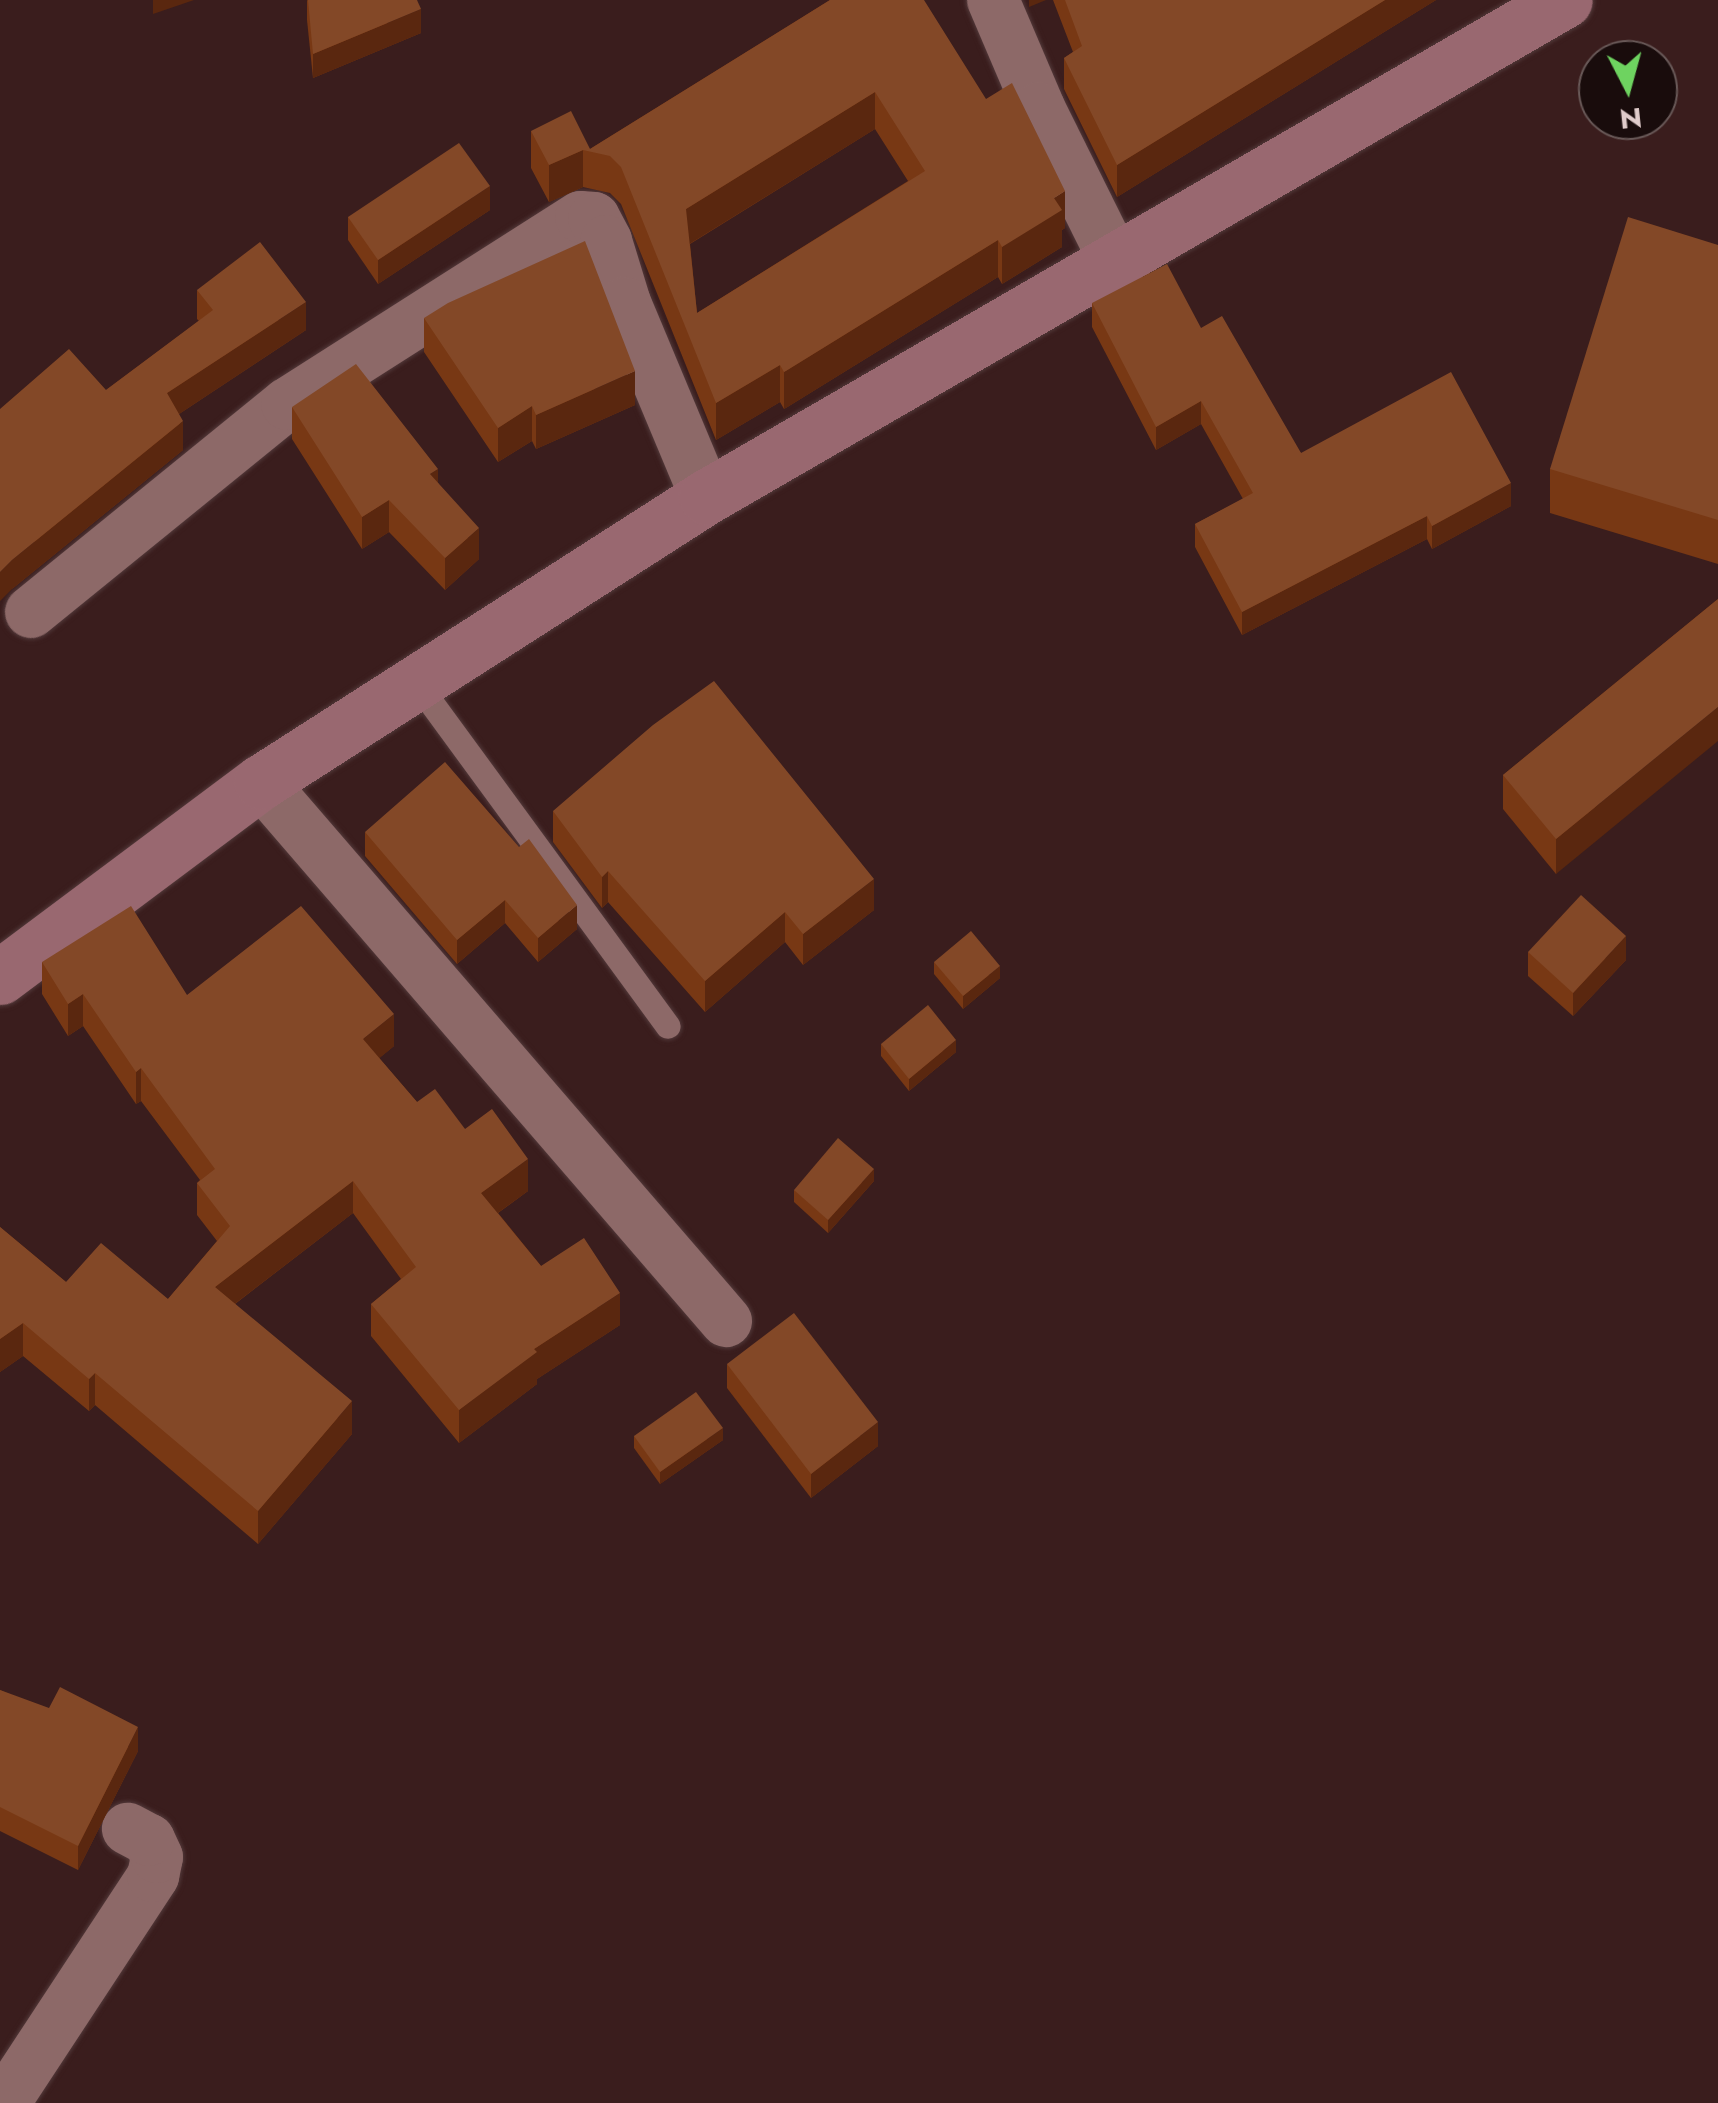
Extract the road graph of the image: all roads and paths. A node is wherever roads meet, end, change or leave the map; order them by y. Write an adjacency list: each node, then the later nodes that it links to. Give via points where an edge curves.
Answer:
1 (993, 0): 3 (street)
2 (1565, 0): 3 (main road)
3 (1114, 257): 4 (main road)
4 (706, 496): 5 (street, via 606,241 594,218 581,217 287,404); 6 (main road)
5 (31, 612)
6 (416, 682): 7 (main road); 9 (lane)
7 (261, 782): 8 (main road); 10 (street)
8 (0, 976)
9 (668, 1026)
10 (726, 1321)
11 (128, 1829): 12 (street, via 149,1840 157,1857 153,1876)
12 (4, 2103)

